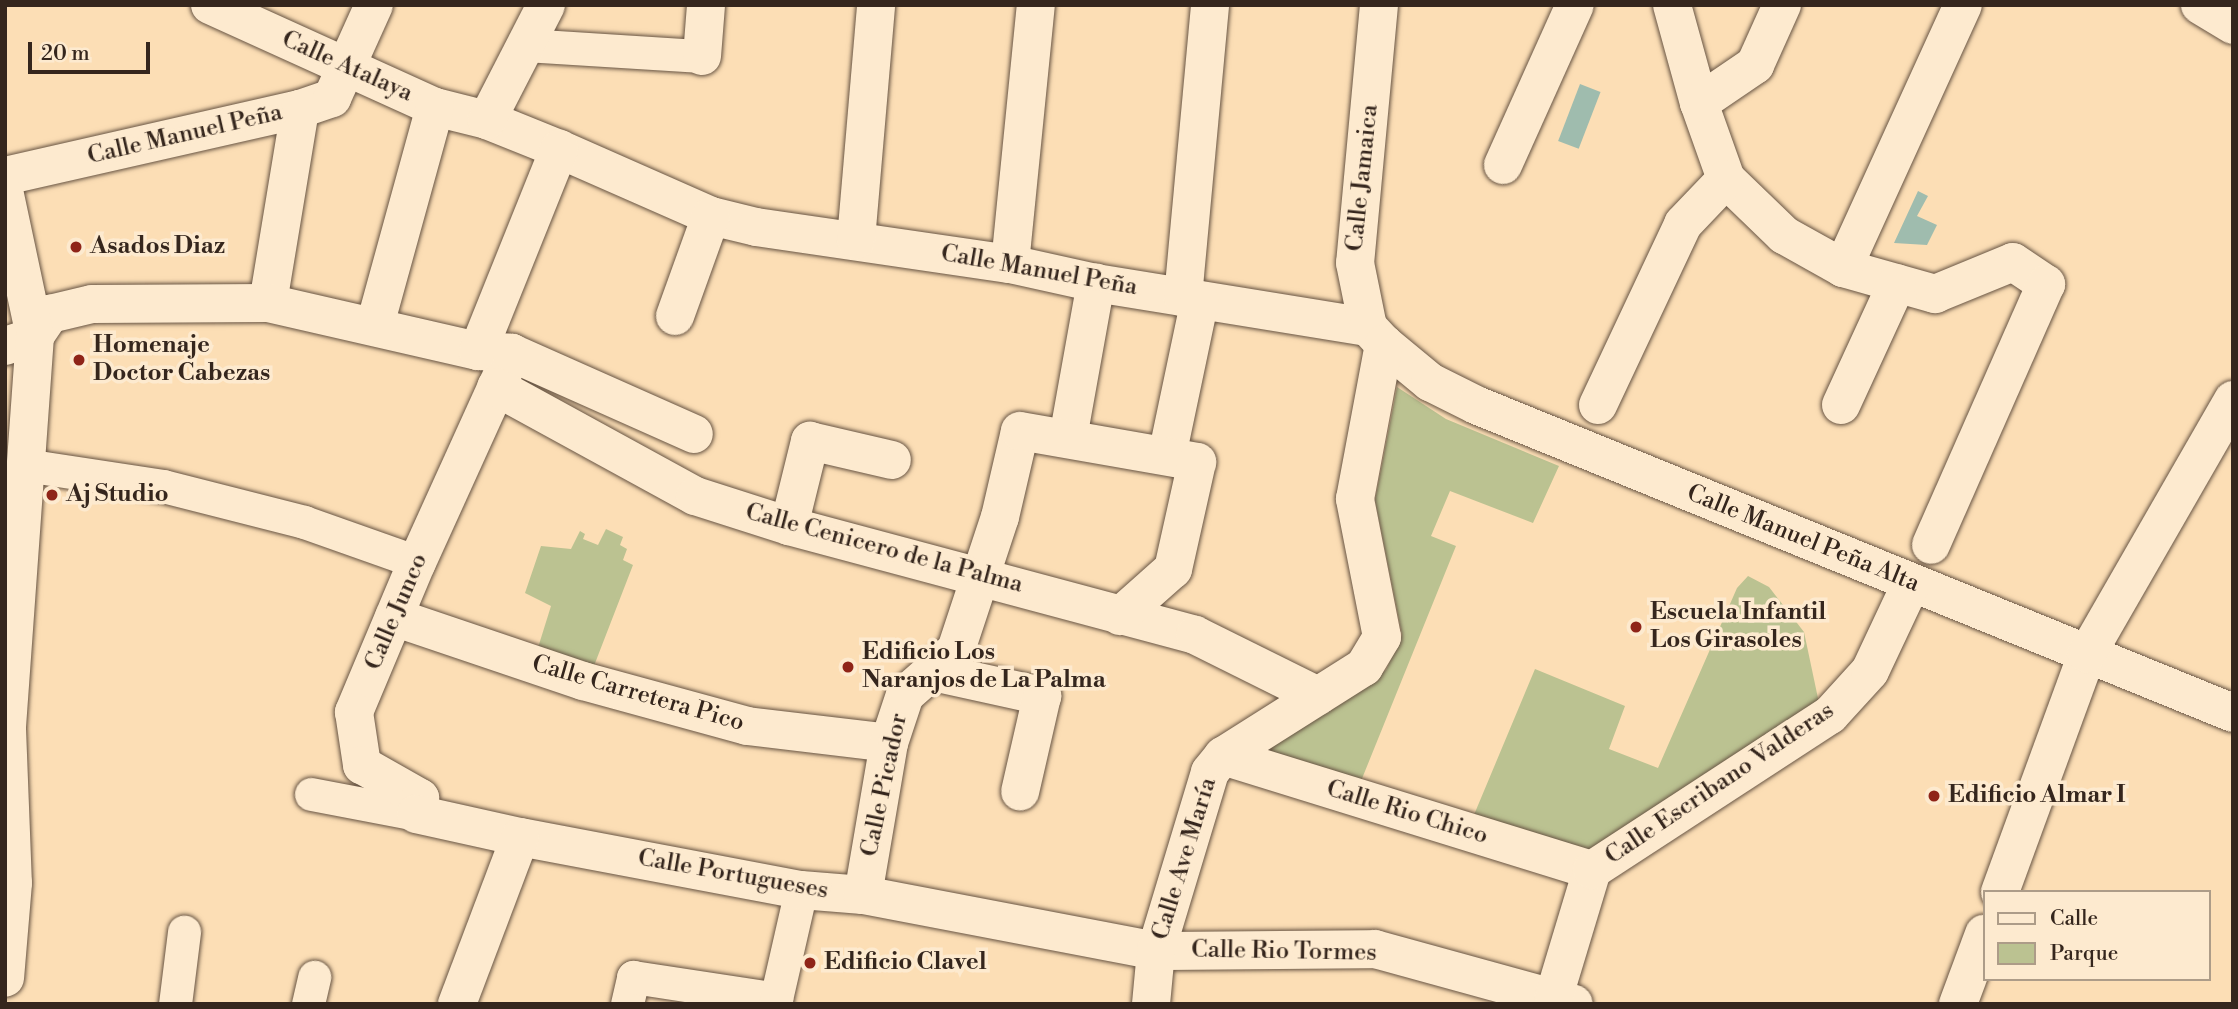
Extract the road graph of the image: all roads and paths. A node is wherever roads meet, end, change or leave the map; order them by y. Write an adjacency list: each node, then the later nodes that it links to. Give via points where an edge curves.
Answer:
1 (210, 5): 15 (street, Calle Atalaya)
2 (374, 5): 15 (street)
3 (546, 5): 13 (street)
4 (706, 5): 14 (street)
5 (876, 5): 26 (street)
6 (1036, 5): 27 (street)
7 (1210, 5): 31 (street)
8 (1379, 5): 35 (street, Calle Jamaica, via 1354,263)
9 (1575, 5): 21 (street)
10 (1672, 5): 16 (street)
11 (1782, 5): 16 (street, via 1755,65)
12 (1963, 5): 28 (street)
13 (525, 45): 14 (street); 19 (street)
14 (702, 56)
15 (343, 68): 17 (street, Calle Atalaya); 18 (street, Calle Manuel Peña, via 332,98)
16 (1699, 103): 23 (street)
17 (435, 107): 19 (street, Calle Atalaya); 34 (street)
18 (300, 109): 22 (street, Calle Manuel Peña); 32 (street)
19 (487, 120): 20 (street, Calle Manuel Peña)
20 (559, 149): 25 (street, Calle Manuel Peña); 37 (street)
21 (1503, 165)
22 (5, 176)
23 (1726, 178): 28 (street, via 1784,235); 40 (street, via 1683,224)
24 (5, 195): 36 (street)
25 (710, 216): 26 (street, Calle Manuel Peña, via 755,227); 33 (street)
26 (856, 240): 27 (street, Calle Manuel Peña)
27 (1010, 264): 29 (street, Calle Manuel Peña)
28 (1843, 268): 30 (street)
29 (1096, 283): 31 (street, Calle Manuel Peña); 43 (street)
30 (1897, 283): 41 (street); 49 (street, via 1935,294 2013,262 2046,284)
31 (1191, 298): 35 (street, Calle Manuel Peña); 44 (street)
32 (268, 303): 34 (street); 36 (street, via 92,304 50,314)
33 (675, 316)
34 (375, 326): 37 (street)
35 (1376, 335): 52 (street, Calle Manuel Peña Alta, via 1430,382 1476,405); 57 (street, Calle Ave María, via 1355,499 1382,637 1364,667)
36 (20, 341): 46 (street)
37 (495, 352): 38 (street); 42 (street)
38 (496, 387): 47 (street, Calle Cenicero de la Palma, via 695,496); 50 (street, Calle Junco)
39 (2233, 400): 55 (street)
40 (1598, 405)
41 (1841, 405)
42 (694, 434)
43 (1068, 438): 44 (street); 51 (street, Calle Picador, via 1020,431 1000,517)
44 (1167, 456): 53 (street, via 1197,462 1173,569)
45 (892, 460): 47 (street, via 810,441)
46 (25, 465): 48 (street); 50 (street, via 163,485 304,522)
47 (789, 526): 51 (street, Calle Cenicero de la Palma)
48 (13, 529): 59 (street)
49 (1931, 545)
50 (417, 562): 54 (street, Calle Junco)
51 (979, 575): 53 (street, Calle Cenicero de la Palma); 56 (street, Calle Picador, via 956,650)
52 (1912, 584): 55 (street, Calle Manuel Peña Alta); 66 (street, Calle Escribano Valderas, via 1870,671 1830,715)
53 (1120, 615): 57 (street, Calle Cenicero de la Palma, via 1195,635)
54 (394, 617): 60 (street, Calle Carretera Pico, via 583,681 747,726); 64 (street, Calle Junco, via 354,712 362,765 420,798)
55 (2087, 654): 58 (street, Calle Manuel Peña Alta); 69 (street)
56 (933, 672): 60 (street, Calle Picador, via 905,695); 62 (street, via 1042,696)
57 (1318, 696): 61 (street, Calle Ave María)
58 (2233, 713)
59 (6, 729): 67 (street)
60 (889, 743): 70 (street, Calle Picador)
61 (1223, 755): 66 (street, Calle Rio Chico); 73 (street, Calle Ave María, via 1210,772)
62 (1020, 792)
63 (311, 794): 64 (street, Calle Portugueses)
64 (416, 814): 65 (street, Calle Portugueses)
65 (520, 837): 68 (street, Calle Portugueses); 77 (street)
66 (1592, 870): 75 (street, Calle Escribano Valderas)
67 (9, 882): 74 (street)
68 (801, 890): 70 (street, Calle Portugueses); 78 (street, via 776,999 633,977)
69 (2001, 890)
70 (863, 895): 73 (street, Calle Portugueses)
71 (184, 932): 76 (street)
72 (1982, 939): 80 (street)
73 (1156, 951): 75 (street, Calle Rio Tormes, via 1375,949); 79 (street, Calle Ave María)
74 (5, 978)
75 (1564, 1000)
76 (175, 1004)
77 (457, 1004)
78 (627, 1004)
79 (1151, 1004)
80 (1958, 1004)

